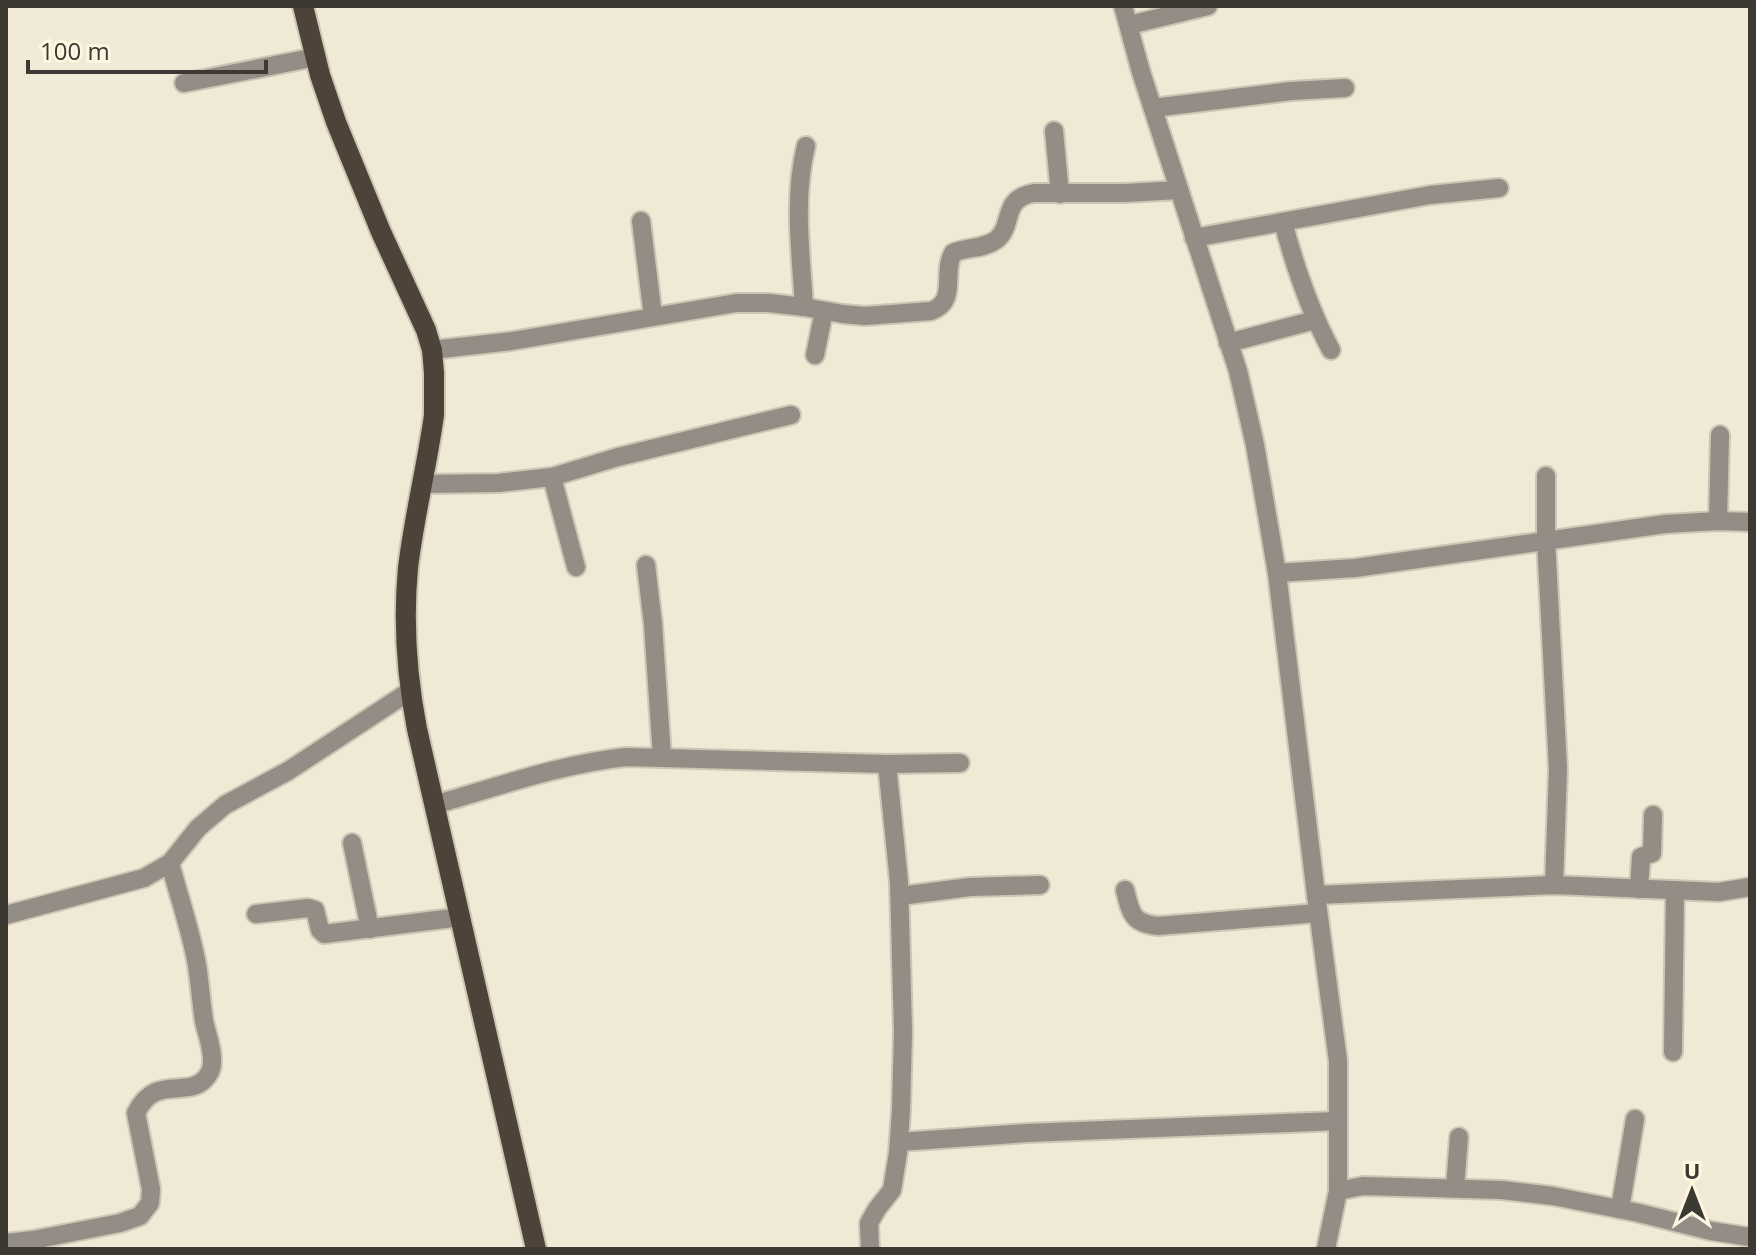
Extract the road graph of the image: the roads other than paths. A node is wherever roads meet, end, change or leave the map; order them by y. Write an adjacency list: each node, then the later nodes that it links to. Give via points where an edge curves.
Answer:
1 (303, 6): 5 (main road)
2 (1123, 6): 4 (street)
3 (1208, 6): 4 (street)
4 (1129, 25): 8 (street)
5 (316, 57): 6 (street); 22 (main road, via 356,173)
6 (184, 83)
7 (1345, 88): 8 (street)
8 (1153, 108): 12 (street)
9 (1054, 131): 13 (street)
10 (806, 146): 17 (street, via 799,189)
11 (1499, 188): 15 (street)
12 (1179, 190): 13 (street); 16 (street)
13 (1060, 194): 18 (street, via 1020,197 996,240 953,253 947,295 939,308 865,316)
14 (641, 221): 19 (street)
15 (1283, 222): 16 (street); 20 (street)
16 (1194, 238): 21 (street)
17 (804, 307): 18 (street); 19 (street, via 736,303)
18 (824, 311): 24 (street)
19 (653, 316): 22 (street)
20 (1315, 320): 21 (street); 23 (street)
21 (1228, 343): 35 (street, via 1255,445)
22 (432, 350): 29 (main road, via 435,392)
23 (1331, 350)
24 (815, 355)
25 (791, 415): 28 (street)
26 (1720, 435): 30 (street)
27 (1546, 476): 32 (street)
28 (552, 477): 29 (street); 34 (street)
29 (422, 484): 36 (main road, via 408,570)
30 (1718, 521): 31 (street); 32 (street)
31 (1750, 522)
32 (1546, 540): 35 (street, via 1355,568); 45 (street, via 1558,769)
33 (646, 565): 37 (street)
34 (576, 567)
35 (1277, 573): 51 (street)
36 (410, 691): 40 (main road); 43 (street, via 288,771 225,805)
37 (662, 757): 39 (street); 40 (street, via 594,761)
38 (960, 763): 39 (street)
39 (887, 764): 50 (street)
40 (434, 805): 54 (main road)
41 (1653, 815): 47 (street, via 1652,853 1641,857)
42 (352, 843): 55 (street)
43 (170, 863): 53 (street, via 144,878); 65 (street, via 197,963 212,1067 203,1081 148,1096 136,1113 151,1189 150,1203 140,1216)
44 (1040, 885): 50 (street)
45 (1554, 885): 47 (street); 51 (street)
46 (1750, 887): 49 (street)
47 (1639, 889): 49 (street)
48 (1125, 890): 51 (street, via 1134,919 1158,926)
49 (1675, 890): 56 (street)
50 (900, 896): 60 (street)
51 (1317, 904): 58 (street, via 1338,1061)
52 (256, 914): 55 (street, via 308,908 315,910 324,934)
53 (6, 915)
54 (461, 917): 55 (street); 66 (main road)
55 (370, 929)
56 (1673, 1052)
57 (1635, 1119): 63 (street)
58 (1338, 1121): 60 (street); 62 (street)
59 (1459, 1137): 61 (street)
60 (899, 1142): 67 (street, via 892,1190 869,1223)
61 (1455, 1188): 62 (street, via 1363,1186); 63 (street, via 1540,1194)
62 (1338, 1191): 68 (street)
63 (1620, 1209): 64 (street)
64 (1750, 1237)
65 (6, 1243)
66 (536, 1249)
67 (870, 1249)
68 (1326, 1249)

